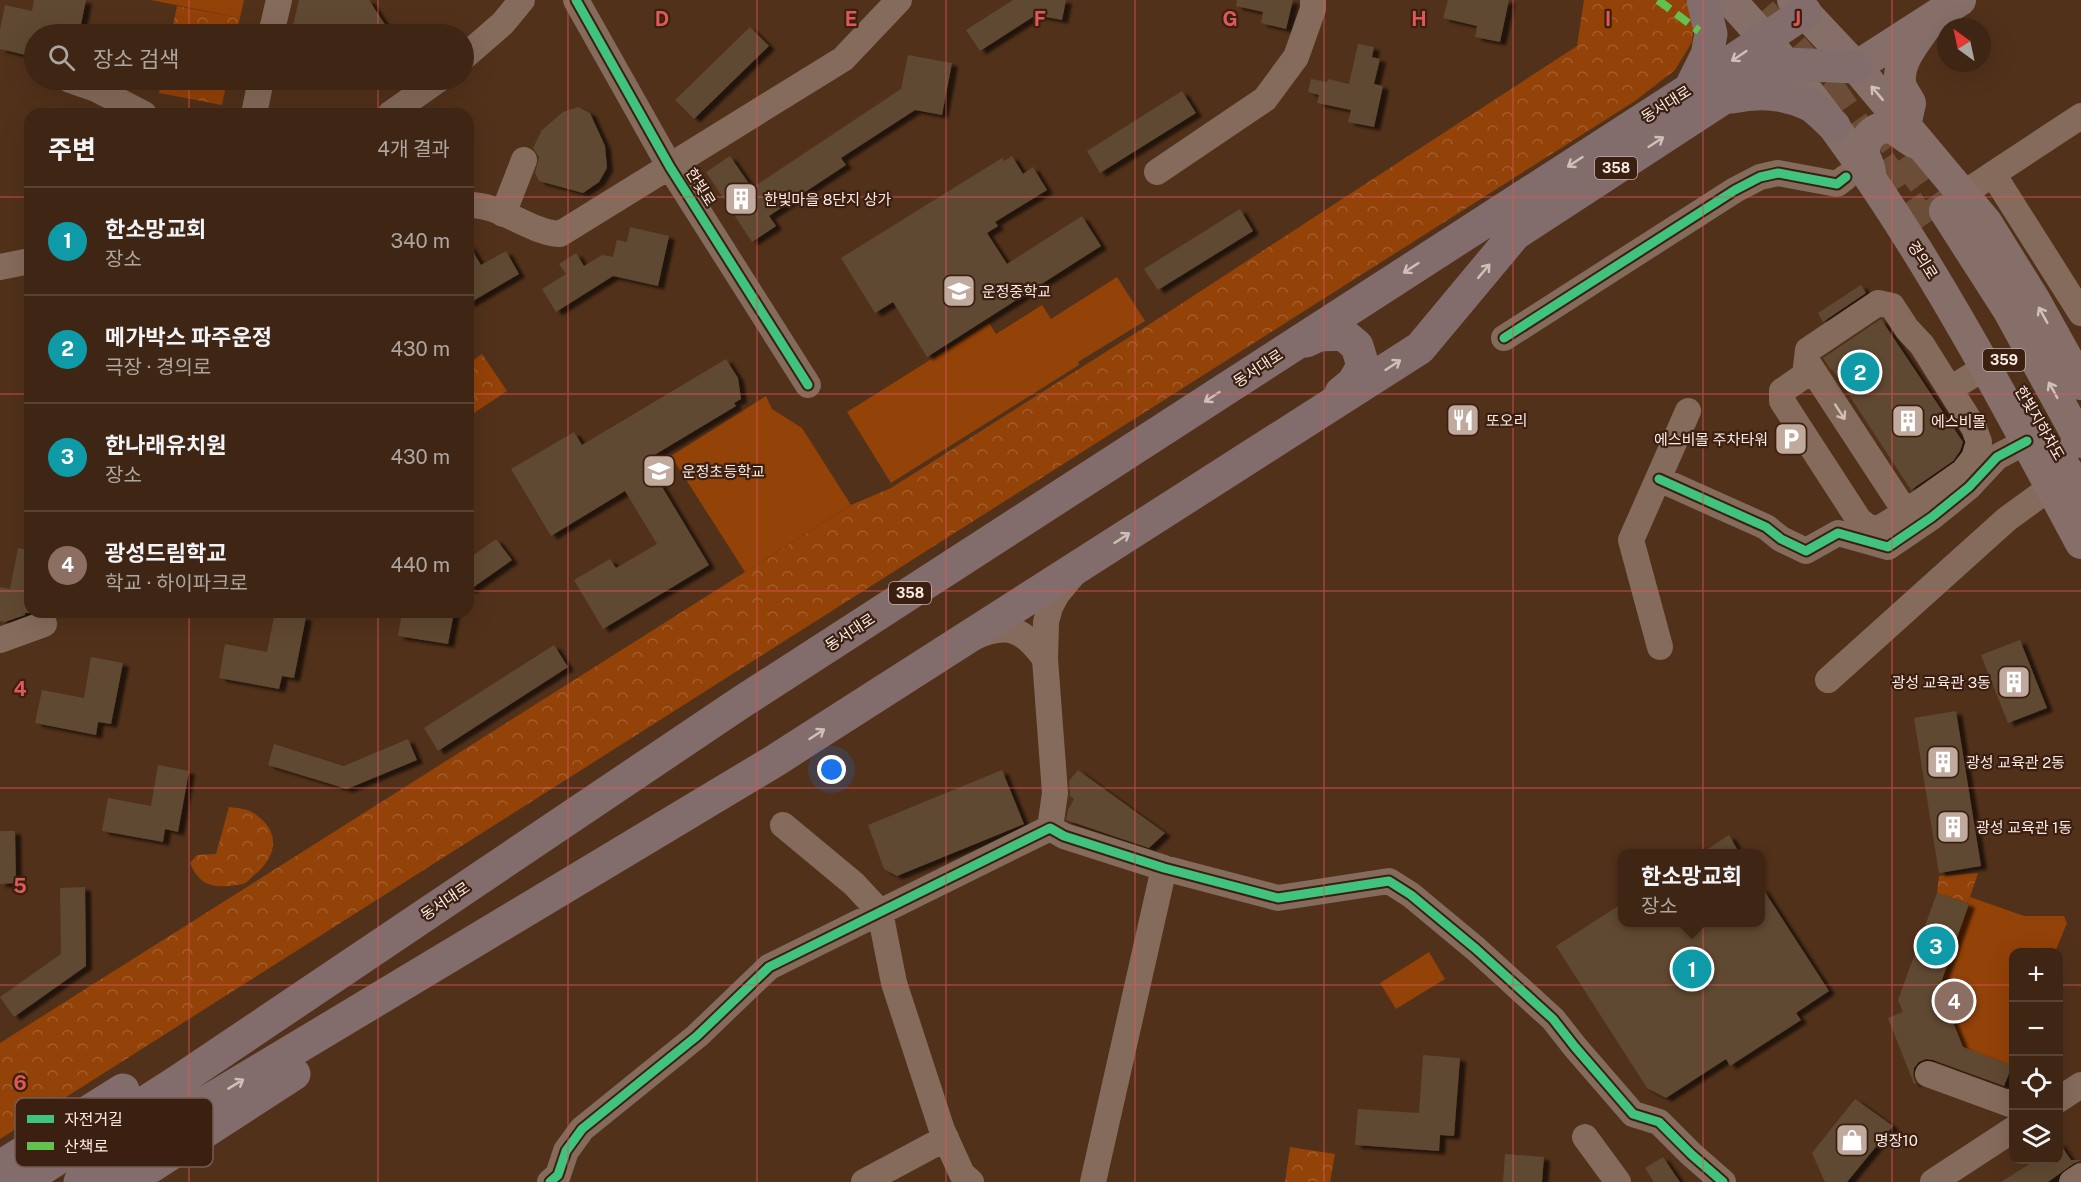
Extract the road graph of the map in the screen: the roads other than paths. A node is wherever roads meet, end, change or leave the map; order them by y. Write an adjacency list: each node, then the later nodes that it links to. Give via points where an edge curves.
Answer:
1 (279, 0): 11 (street)
2 (522, 0): 12 (street)
3 (576, 0): 27 (street, 한빛로)
4 (899, 0): 27 (street, via 843,59)
5 (1313, 0): 28 (street, via 1296,57 1265,99)
6 (1703, 0): 15 (highway, via 1711,34 1707,55)
7 (1730, 0): 13 (main road, 경의로)
8 (1960, 0): 10 (main road)
9 (1806, 4): 13 (highway, 동서대로 / 358); 14 (main road)
10 (1932, 18): 14 (main road); 25 (main road, via 1907,54 1901,70 1899,83 1910,103)
11 (273, 24)
12 (474, 48)
13 (1775, 51): 14 (highway); 15 (highway, 동서대로 / 358, one-way to 15); 19 (highway, 동서대로 / 358); 24 (main road, 경의로)
14 (1856, 67): 25 (main road, one-way to 14)
15 (1690, 89): 38 (highway, 동서대로 / 358, one-way to 38)
16 (98, 90): 20 (street)
17 (260, 90): 21 (street)
18 (424, 90): 22 (street)
19 (1722, 99): 24 (highway, via 1751,93 1779,94 1810,105); 45 (highway, 동서대로 / 358, one-way to 19, via 1420,348 1515,234)
20 (132, 108)
21 (259, 108)
22 (398, 108)
23 (2081, 116): 29 (street)
24 (1834, 126): 30 (main road, 경의로)
25 (1912, 135): 30 (main road, via 1908,140 1895,129 1874,131 1864,144 1865,159 1871,167); 32 (main road)
26 (524, 160): 33 (street)
27 (670, 167): 33 (street, via 560,234); 42 (street, 한빛로)
28 (1157, 172)
29 (1993, 174): 32 (street); 36 (street)
30 (1858, 178): 37 (street, via 1837,184 1778,173 1760,177); 40 (main road, 경의로, via 1925,262)
31 (474, 205): 33 (street)
32 (1944, 211): 41 (main road, one-way to 32, via 1986,222); 47 (main road, 359, one-way to 32, via 2009,311); 50 (main road, 한빛지하차도 / 359, via 1977,314)
33 (503, 214)
34 (1, 261): 35 (street)
35 (24, 261)
36 (2081, 313)
37 (1504, 338)
38 (1275, 356): 45 (highway, via 1319,335 1343,334 1358,346 1363,366 1353,383); 60 (highway, 동서대로 / 358, one-way to 60)
39 (1808, 363): 43 (street, via 1808,350 1878,303 1892,306); 51 (street, one-way to 51, via 1899,502); 51 (street, via 1805,375 1782,391 1782,401 1859,520 1869,528 1880,528)
40 (1986, 368): 43 (street); 46 (main road, 경의로)
41 (2081, 384)
42 (808, 385)
43 (1950, 389): 51 (street, via 1979,442 1974,458 1963,472)
44 (1688, 411): 48 (street)
45 (1312, 417): 53 (highway, 동서대로 / 358, one-way to 45)
46 (2027, 441): 48 (street, via 1997,457 1969,487 1888,547 1838,533 1806,551 1766,527); 49 (main road, 경의로)
47 (2081, 442)
48 (1659, 478): 56 (street, via 1631,540)
49 (2051, 487): 52 (main road, 경의로); 59 (street, via 2007,519)
50 (2081, 496)
51 (1909, 510)
52 (2081, 543)
53 (1084, 563): 57 (highway, 동서대로 / 358); 58 (street, via 1064,583 1050,607)
54 (44, 624): 55 (street)
55 (0, 640)
56 (1660, 647)
57 (950, 649): 58 (street, via 984,633 1010,630 1032,641); 61 (highway, 동서대로 / 358, one-way to 57)
58 (1045, 659): 63 (street, via 1055,793)
59 (1828, 680)
60 (740, 703): 69 (highway); 70 (highway, 동서대로 / 358)
61 (776, 760): 71 (highway, 동서대로 / 358, one-way to 61); 73 (highway)
62 (783, 825): 65 (street, via 854,884)
63 (1050, 828): 64 (street, via 1064,837); 65 (street)
64 (1164, 868): 89 (street); 91 (street, via 1278,898 1389,881 1420,902 1530,997 1633,1114 1659,1122)
65 (880, 912): 76 (street, via 894,983); 83 (street, via 769,968 697,1036 582,1129 566,1151)
66 (1928, 1074): 72 (street)
67 (2081, 1085): 68 (street)
68 (2063, 1097)
69 (110, 1098)
70 (152, 1098)
71 (213, 1098)
72 (2009, 1104)
73 (213, 1126)
74 (2009, 1133): 92 (street)
75 (1585, 1137): 90 (street)
76 (946, 1138): 87 (street); 88 (street, via 962,1174)
77 (15, 1158): 78 (highway)
78 (0, 1167)
79 (44, 1167): 84 (highway, 동서대로 / 358)
80 (104, 1167): 85 (highway, 동서대로 / 358, one-way to 80)
81 (150, 1167): 86 (highway)
82 (2081, 1176): 93 (street)
83 (557, 1180)
84 (21, 1182)
85 (80, 1182)
86 (127, 1182)
87 (864, 1182)
88 (970, 1182)
89 (1093, 1182)
90 (1618, 1182)
91 (1723, 1182)
92 (1933, 1182)
93 (2072, 1182)

